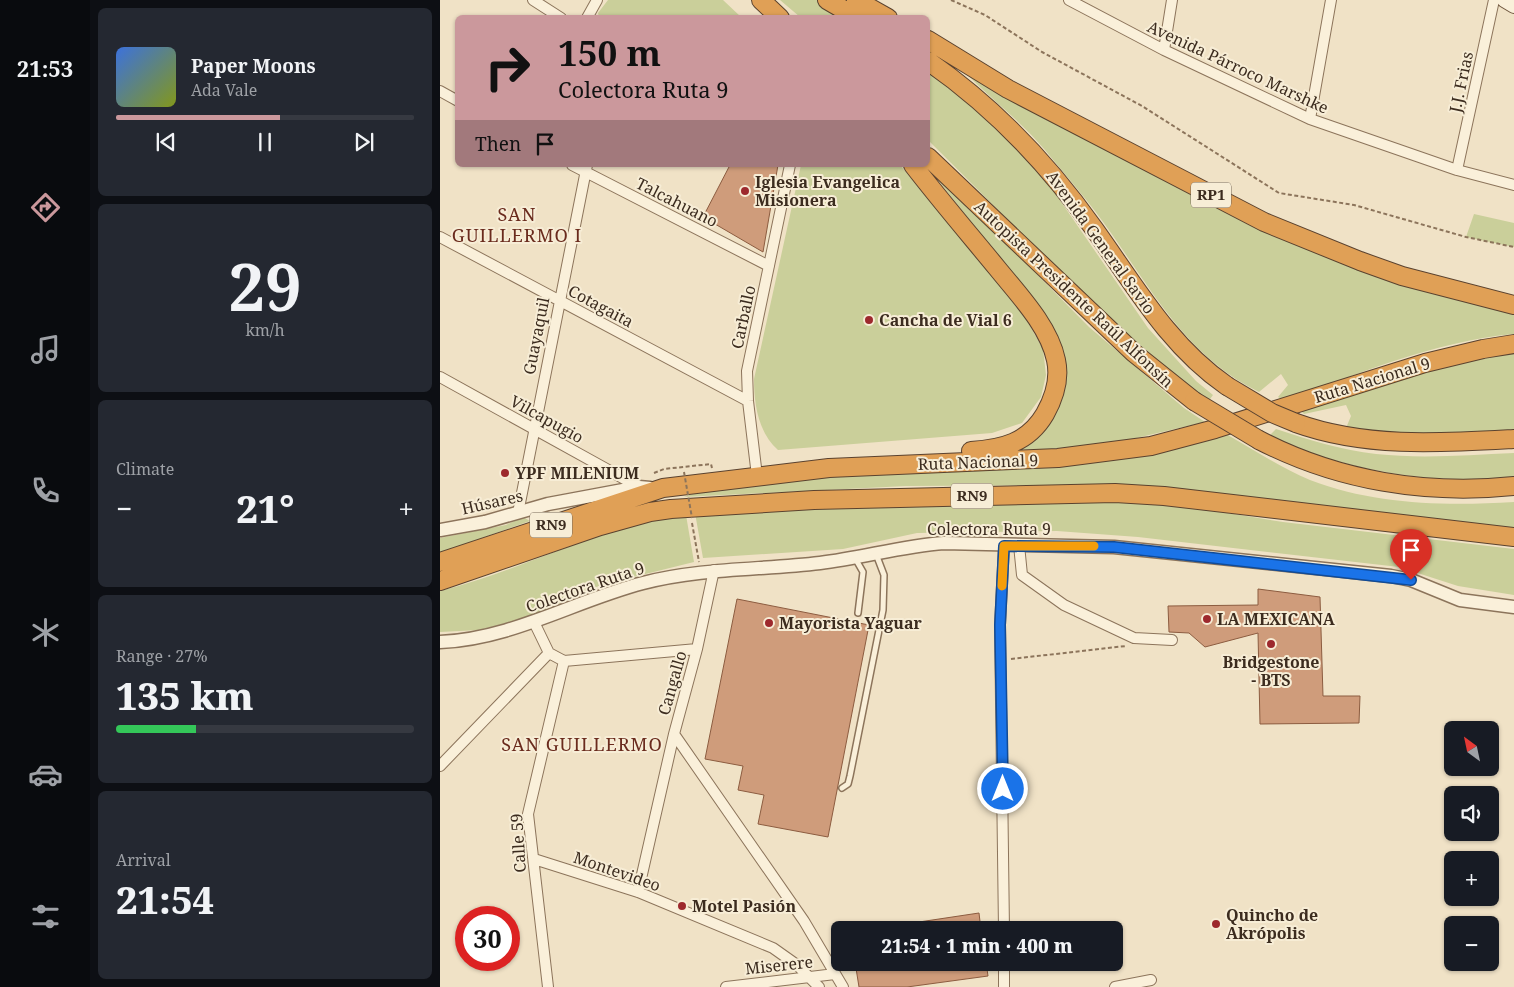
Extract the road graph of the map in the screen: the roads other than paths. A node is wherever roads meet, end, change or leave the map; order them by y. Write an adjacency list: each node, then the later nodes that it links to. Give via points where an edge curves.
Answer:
1 (533, 0): 12 (street)
2 (597, 0): 13 (street)
3 (761, 0): 14 (highway)
4 (828, 0): 15 (highway)
5 (856, 0): 16 (highway)
6 (1070, 0): 18 (street, Avenida Párroco Marshke)
7 (1172, 0): 18 (street)
8 (1331, 0): 22 (street)
9 (1494, 0): 27 (street, J.J. Frias)
10 (1504, 0): 11 (main road)
11 (1514, 6)
12 (556, 15)
13 (588, 15)
14 (777, 15)
15 (853, 15)
16 (883, 15)
17 (930, 41): 32 (highway, RP1, via 1008,88 1264,222 1393,273)
18 (1164, 50): 22 (street, Avenida Párroco Marshke)
19 (930, 63): 37 (highway, Avenida General Savio, bridge, via 1026,145 1064,188 1149,310 1193,359 1227,386 1296,423 1338,436 1444,443)
20 (440, 92): 21 (street)
21 (455, 100)
22 (1310, 119): 27 (street, Avenida Párroco Marshke)
23 (930, 158): 40 (highway, Autopista Presidente Raúl Alfonsín, bridge, via 1134,353 1194,402 1259,440 1309,462 1378,481 1458,490)
24 (790, 167): 30 (street, Carballo)
25 (915, 167): 38 (highway, via 1016,292 1044,332 1056,360 1057,378 1051,404 1038,425 1022,440 1004,448 880,456 854,459)
26 (586, 169): 30 (street, Talcahuano); 31 (street, Guayaquil)
27 (1457, 170): 28 (street, Avenida Párroco Marshke)
28 (1514, 185)
29 (440, 237): 31 (street, Cotagaita)
30 (769, 266): 35 (street, Carballo, via 748,363)
31 (558, 301): 35 (street, Cotagaita); 36 (street, Guayaquil)
32 (1514, 305)
33 (1514, 344): 38 (highway, Ruta Nacional 9 / RN9, via 1483,348 1425,363 1151,446 1058,458)
34 (440, 377): 36 (street, Vilcapugio)
35 (748, 401): 39 (street, Carballo)
36 (534, 428): 41 (street, Vilcapugio); 43 (street, Guayaquil)
37 (1514, 438)
38 (829, 468): 39 (highway, Ruta Nacional 9 / RN9)
39 (757, 476): 42 (highway, Ruta Nacional 9 / RN9)
40 (1514, 486)
41 (639, 487): 42 (street, Húsares); 43 (street, Húsares)
42 (663, 488): 50 (highway, Ruta Nacional 9 / RN9)
43 (518, 513): 44 (street, Húsares)
44 (440, 530)
45 (1514, 537): 52 (highway, Ruta Nacional 9 / RN9, via 1115,493 814,500 650,512)
46 (1019, 545): 47 (street, Colectora Ruta 9); 53 (street, Colectora Ruta 9, via 1114,547 1391,576 1411,580 1460,600); 56 (street, via 1022,575 1064,605 1134,638)
47 (1004, 546): 48 (street, Colectora Ruta 9, via 944,543); 66 (street, via 1001,660)
48 (876, 552): 49 (street, Colectora Ruta 9); 63 (lane, via 884,575 883,610 850,776 848,784)
49 (855, 558): 51 (street, Colectora Ruta 9); 54 (lane, via 863,572)
50 (440, 562)
51 (714, 570): 55 (street, Colectora Ruta 9, via 644,583); 58 (street, Cangallo)
52 (440, 581)
53 (1514, 607)
54 (858, 613)
55 (534, 622): 57 (street, Colectora Ruta 9, via 479,639); 59 (street)
56 (1172, 640)
57 (440, 642)
58 (697, 649): 60 (street); 61 (street, Cangallo)
59 (549, 653): 60 (street); 62 (street)
60 (564, 661): 64 (street, Calle 59, via 528,814)
61 (674, 734): 65 (street, Cangallo); 68 (street, via 804,922)
62 (440, 766)
63 (842, 788)
64 (534, 859): 65 (street, Montevideo); 72 (street, Calle 59)
65 (638, 892): 69 (street, Montevideo, via 773,948)
66 (1004, 921)
67 (1004, 971): 76 (street)
68 (835, 974): 69 (street, Miserere); 75 (street)
69 (809, 977): 71 (street, Miserere); 74 (street, Montevideo)
70 (1151, 980): 77 (street)
71 (741, 985): 73 (street, Miserere)
72 (548, 987)
73 (726, 987)
74 (819, 987)
75 (843, 987)
76 (1004, 987)
77 (1115, 987)

